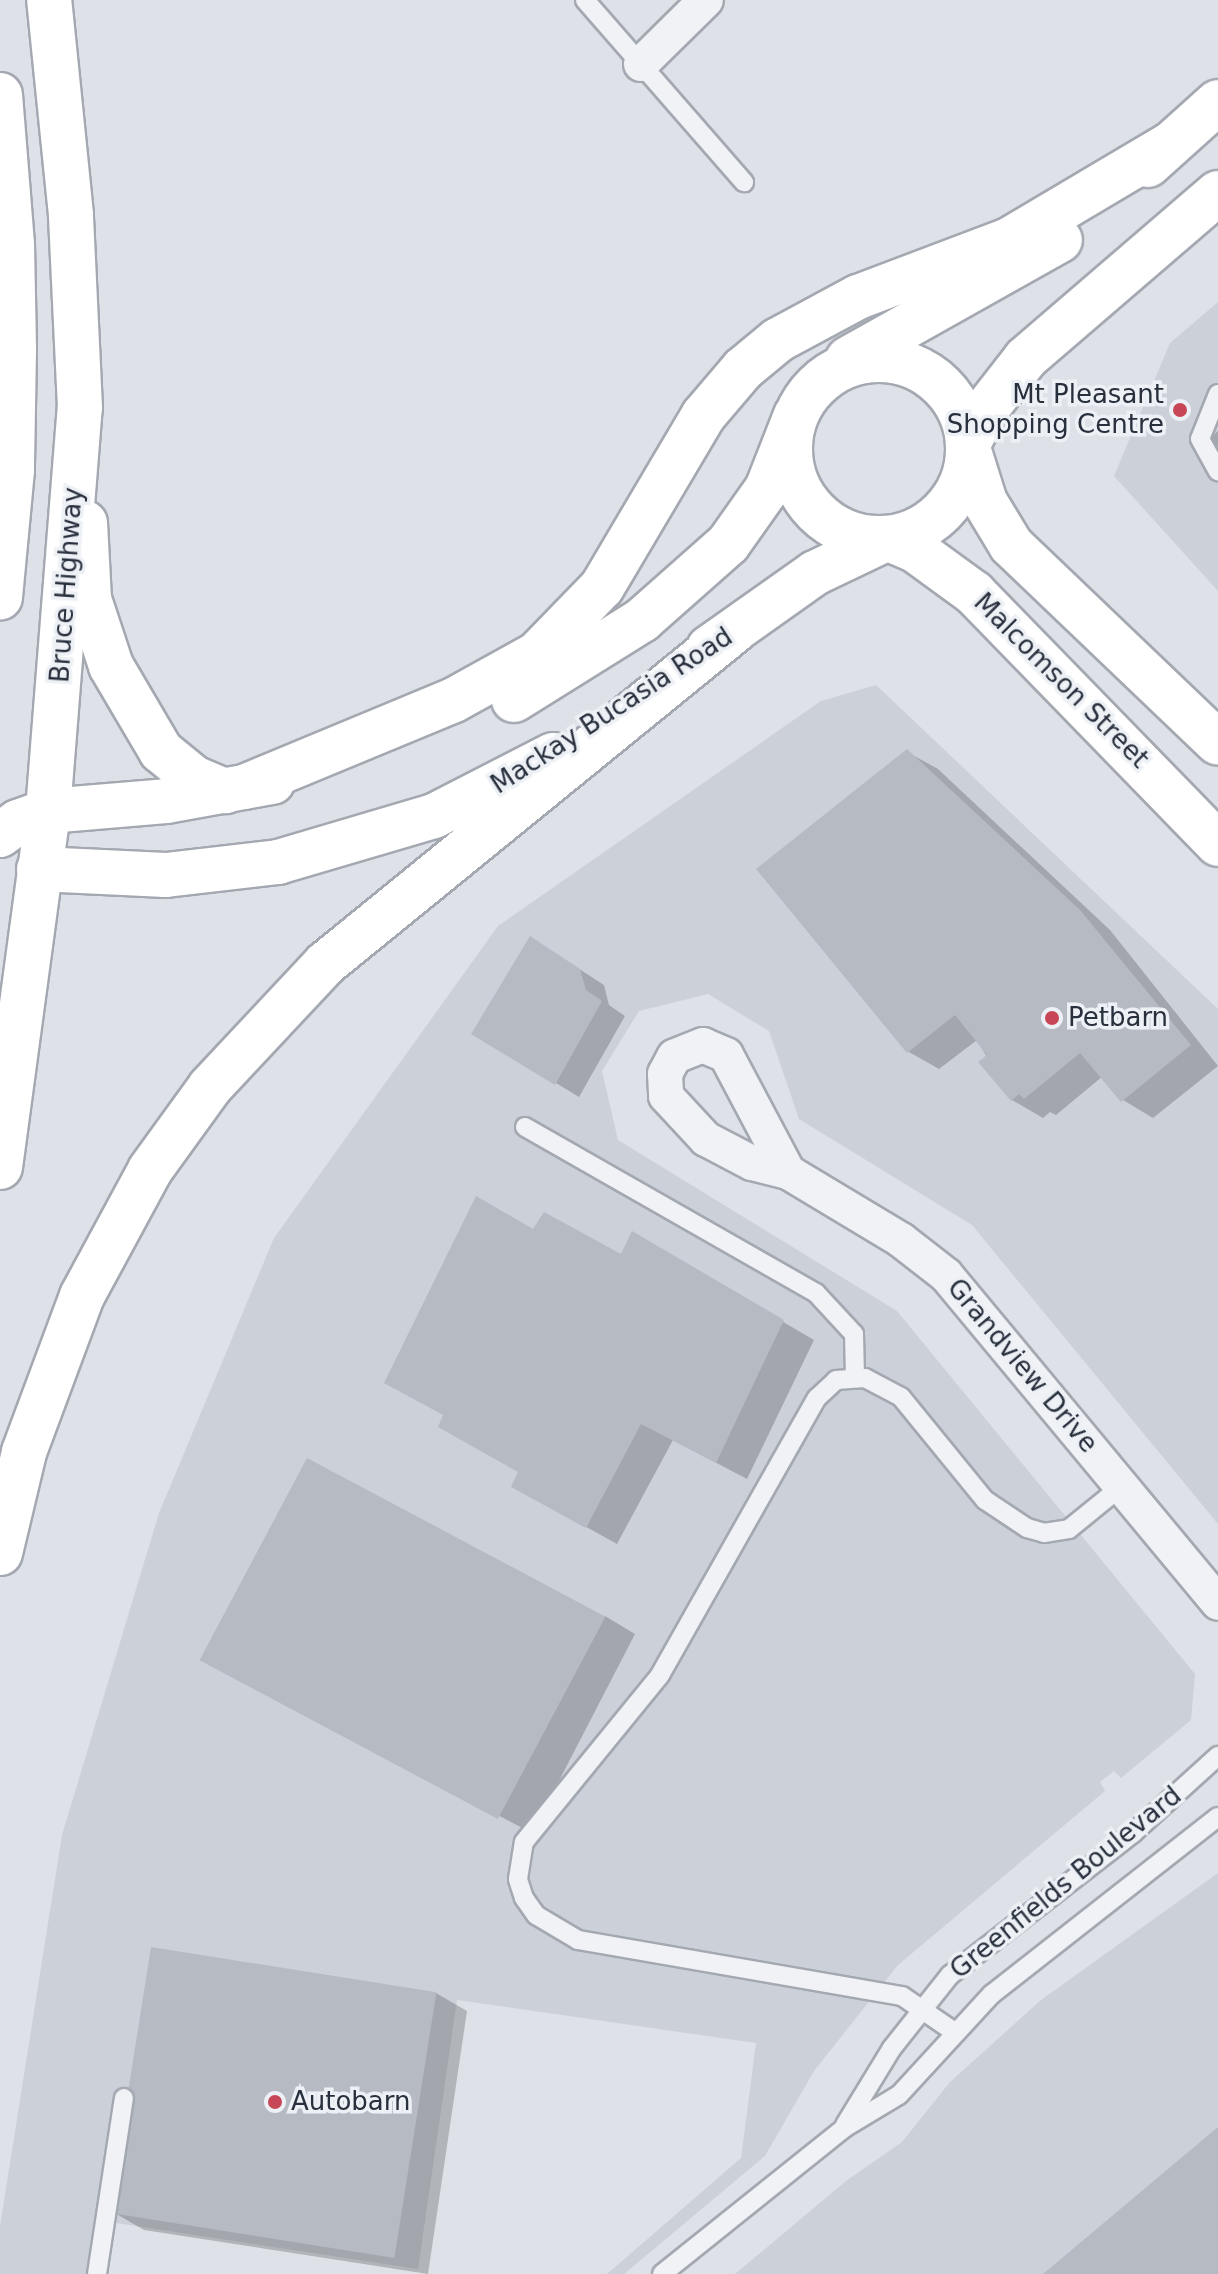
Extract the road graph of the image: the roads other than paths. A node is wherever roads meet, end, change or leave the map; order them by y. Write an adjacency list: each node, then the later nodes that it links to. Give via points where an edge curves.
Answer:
1 (49, 0): 12 (main road, Bruce Highway, via 71,215)
2 (585, 0): 4 (lane)
3 (706, 0): 4 (street)
4 (641, 64): 8 (lane)
5 (0, 95): 17 (main road, via 12,244 14,408)
6 (1218, 102): 7 (main road)
7 (1169, 145): 10 (main road, via 1059,241 875,342); 20 (main road, via 1009,240 858,297 778,340 743,369 703,416 602,587 537,654 454,700)
8 (744, 182)
9 (1218, 193): 14 (main road, via 1026,358 987,408)
10 (827, 375): 13 (main road); 14 (main road, via 876,359 925,372 951,396)
11 (1218, 394): 15 (lane, via 1200,439)
12 (80, 408): 20 (main road, via 89,599 104,651 161,751 194,778); 21 (main road, Bruce Highway)
13 (796, 415): 16 (main road, via 790,464 801,493 835,526); 20 (main road, via 767,489 737,534 680,591 602,647 447,732 384,756)
14 (968, 448): 16 (main road, via 964,478 949,506 925,526); 19 (main road, via 985,502 1011,545)
15 (1218, 471)
16 (886, 540): 18 (main road, Mackay Bucasia Road, via 815,573); 23 (main road, Malcomson Street, via 915,550 974,593)
17 (0, 597)
18 (734, 631): 24 (main road, Mackay Bucasia Road, via 507,782 374,838 222,871 134,875); 30 (main road, via 552,784 359,935 283,1004 210,1087 150,1170 82,1296 24,1452)
19 (1218, 743)
20 (235, 789): 21 (main road)
21 (48, 811): 22 (main road, via 18,822); 24 (main road, Bruce Highway)
22 (0, 837): 24 (main road)
23 (1218, 844)
24 (39, 869): 26 (main road, Bruce Highway)
25 (525, 1127): 28 (lane, via 816,1293 854,1334)
26 (0, 1167)
27 (788, 1172): 29 (street, Grandview Drive, via 908,1244 946,1275)
28 (855, 1377): 29 (lane, via 884,1384 901,1397 985,1500 1019,1525 1059,1533); 34 (lane, via 826,1387 660,1675 524,1842 518,1879 536,1915 578,1940 902,1996)
29 (1122, 1486): 31 (street, Grandview Drive)
30 (0, 1553)
31 (1218, 1603)
32 (1218, 1756): 34 (lane, Greenfields Boulevard, via 1133,1833 950,1975)
33 (1218, 1817): 35 (lane, Greenfields Boulevard, via 1002,1986)
34 (922, 2010): 35 (lane); 37 (lane, Greenfields Boulevard)
35 (956, 2033): 37 (lane, Greenfields Boulevard, via 899,2095)
36 (124, 2098): 38 (lane)
37 (844, 2128): 39 (lane)
38 (97, 2274)
39 (662, 2274)

